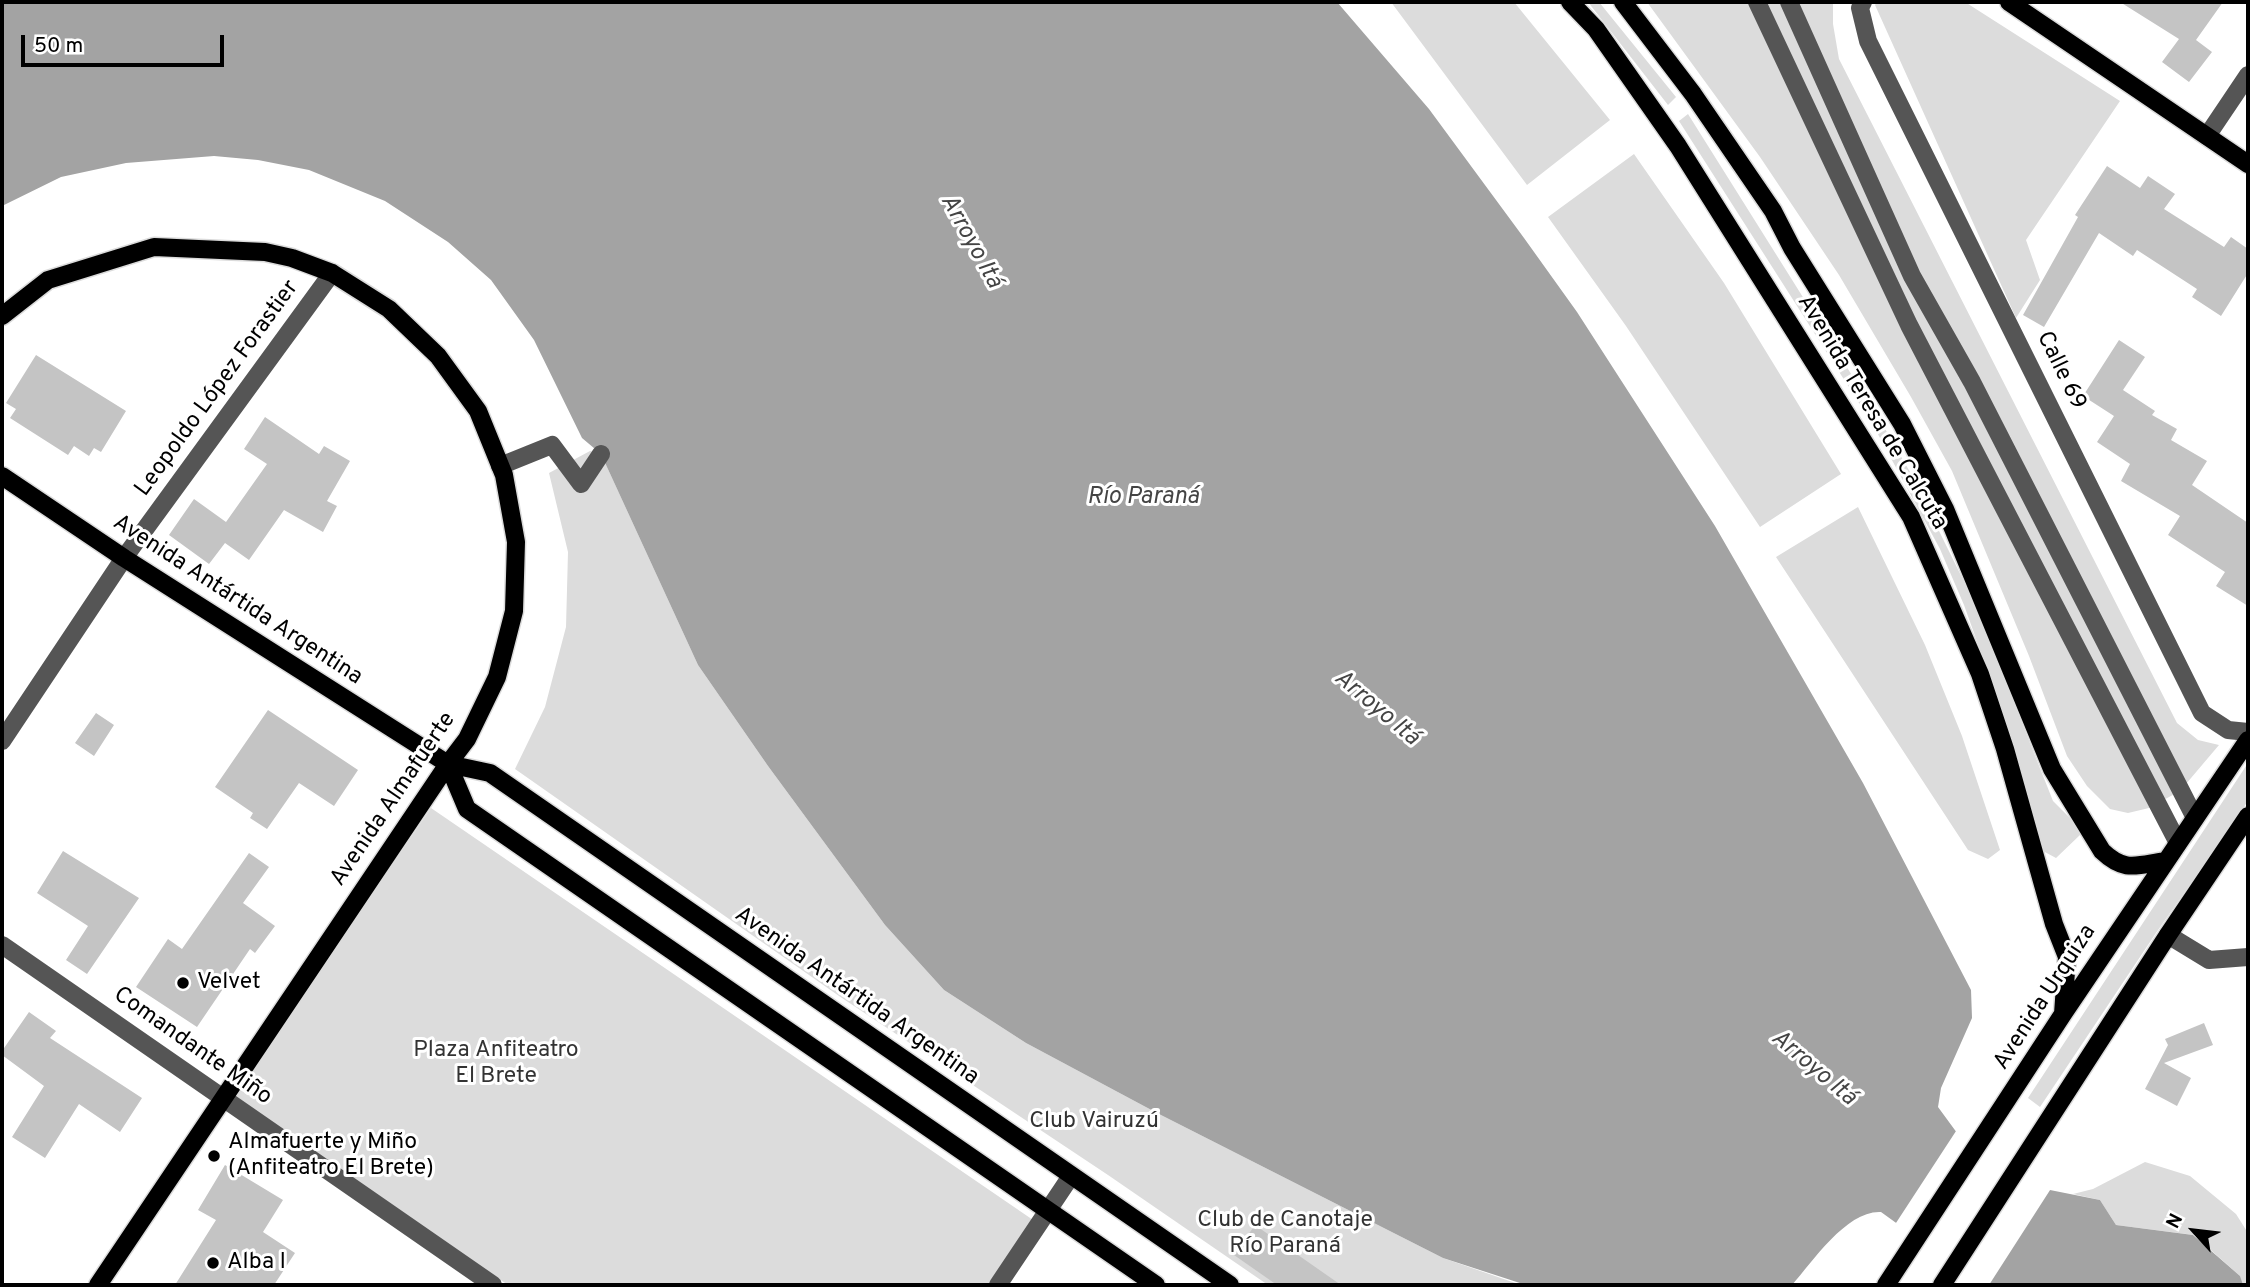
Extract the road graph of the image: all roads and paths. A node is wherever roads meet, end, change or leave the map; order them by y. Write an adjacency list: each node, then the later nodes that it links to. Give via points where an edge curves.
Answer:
1 (1570, 2): 27 (main road, Avenida Teresa de Calcuta, via 1596,29 1678,146 1911,517 1980,674 2005,749 2067,957)
2 (1623, 2): 23 (main road, Avenida Teresa de Calcuta, via 1773,211 1902,424 1945,509 2052,769 2102,851 2128,867)
3 (1757, 2): 22 (street, via 1909,325)
4 (1789, 2): 21 (street, via 1912,276 1972,382)
5 (1863, 2): 16 (street, Calle 69, via 1860,8 1868,41 2202,713 2228,730)
6 (2009, 2): 8 (main road)
7 (2248, 75): 8 (street)
8 (2207, 136): 9 (main road)
9 (2248, 164)
10 (332, 273): 11 (main road, Avenida Almafuerte, via 265,252 154,247 48,280); 13 (main road, Avenida Almafuerte, via 388,309 438,356 478,411); 15 (street, Leopoldo López Forastier)
11 (2, 316)
12 (601, 454): 13 (street, via 581,484 552,445)
13 (500, 466): 19 (main road, Avenida Almafuerte, via 516,542 514,611 497,677 467,739)
14 (2, 476): 15 (main road, Avenida Antártida Argentina)
15 (124, 558): 18 (street, Leopoldo López Forastier); 19 (main road, Avenida Antártida Argentina)
16 (2248, 732)
17 (2248, 740): 21 (main road, Avenida Urquiza)
18 (2, 741)
19 (448, 764): 28 (main road, Avenida Almafuerte); 29 (main road, Avenida Antártida Argentina, via 489,773); 30 (main road, via 467,808)
20 (2248, 816): 24 (main road)
21 (2195, 818): 22 (main road, Avenida Urquiza)
22 (2178, 843): 23 (main road, Avenida Urquiza)
23 (2166, 861): 27 (main road, Avenida Urquiza)
24 (2168, 935): 26 (street, via 2209,960); 37 (main road)
25 (2, 945): 28 (street, Comandante Miño)
26 (2248, 957)
27 (2063, 1014): 36 (main road, Avenida Urquiza)
28 (224, 1099): 31 (main road, Avenida Almafuerte); 32 (street, Comandante Miño)
29 (1071, 1177): 30 (street); 35 (main road, Avenida Antártida Argentina)
30 (1049, 1210): 33 (street); 34 (main road)
31 (98, 1285)
32 (493, 1285)
33 (999, 1285)
34 (1156, 1285)
35 (1230, 1285)
36 (1886, 1285)
37 (1942, 1285)

